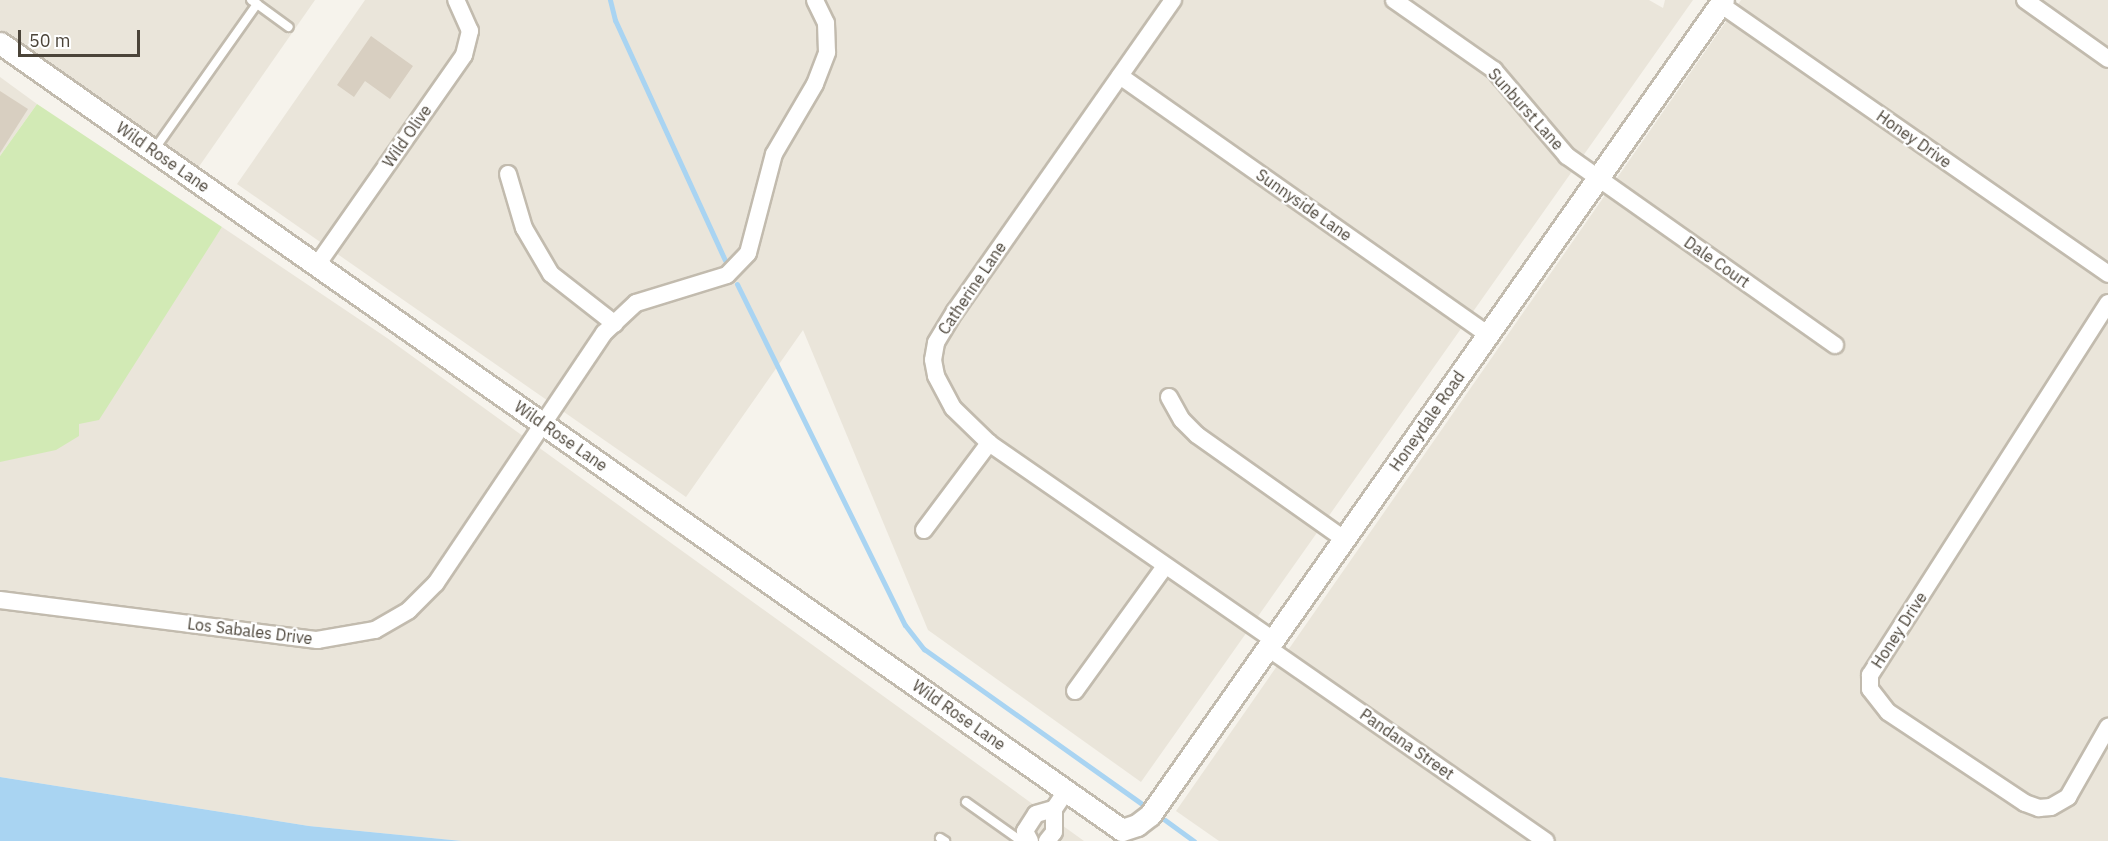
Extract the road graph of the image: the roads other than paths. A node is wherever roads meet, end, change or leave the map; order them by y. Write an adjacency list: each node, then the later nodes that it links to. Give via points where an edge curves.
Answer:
1 (456, 0): 15 (street, Wild Olive, via 470,32 464,55)
2 (815, 0): 18 (street, Los Sabales Drive, via 826,23 827,52 815,84 774,154 748,253 728,275 636,303)
3 (1173, 0): 11 (street, Catherine Lane)
4 (1394, 0): 14 (street, Sunburst Lane, via 1494,70 1567,156)
5 (2025, 0): 10 (street)
6 (254, 2): 8 (lane); 12 (lane)
7 (1722, 2): 14 (street, Honeydale Road); 16 (street, Honey Drive)
8 (289, 27)
9 (0, 43): 12 (street, Wild Rose Lane)
10 (2108, 58)
11 (1120, 76): 19 (street, Sunnyside Lane); 23 (street, Catherine Lane, via 936,343 933,360 944,393 953,408)
12 (154, 150): 15 (street, Wild Rose Lane)
13 (508, 174): 18 (street, via 524,228 550,274)
14 (1598, 179): 19 (street, Honeydale Road); 20 (street, Dale Court)
15 (317, 265): 22 (street, Wild Rose Lane)
16 (2108, 274)
17 (2108, 303): 30 (street, Honey Drive, via 1870,675 1870,689 1888,712 2039,808 2051,807 2068,796)
18 (615, 324): 22 (street, Los Sabales Drive, via 604,333)
19 (1488, 335): 25 (street, Honeydale Road)
20 (1835, 345)
21 (1169, 397): 25 (street, via 1182,420 1197,435)
22 (544, 424): 27 (street, Los Sabales Drive, via 436,583 409,610 375,630 317,640); 31 (street, Wild Rose Lane)
23 (989, 443): 24 (street); 26 (street, Catherine Lane)
24 (924, 530)
25 (1344, 539): 28 (street, Honeydale Road)
26 (1165, 566): 28 (street, Catherine Lane); 29 (street)
27 (0, 600)
28 (1271, 644): 34 (street, Honeydale Road, via 1150,814 1137,825); 38 (street, Pandana Street)
29 (1076, 691)
30 (2108, 727)
31 (1066, 791): 33 (street); 34 (street, Wild Rose Lane)
32 (966, 802): 35 (lane)
33 (1054, 809): 36 (street, via 1036,814 1025,831); 37 (street, via 1054,832)
34 (1122, 830)
35 (1021, 841)
36 (1030, 841)
37 (1047, 841)
38 (1546, 841)

